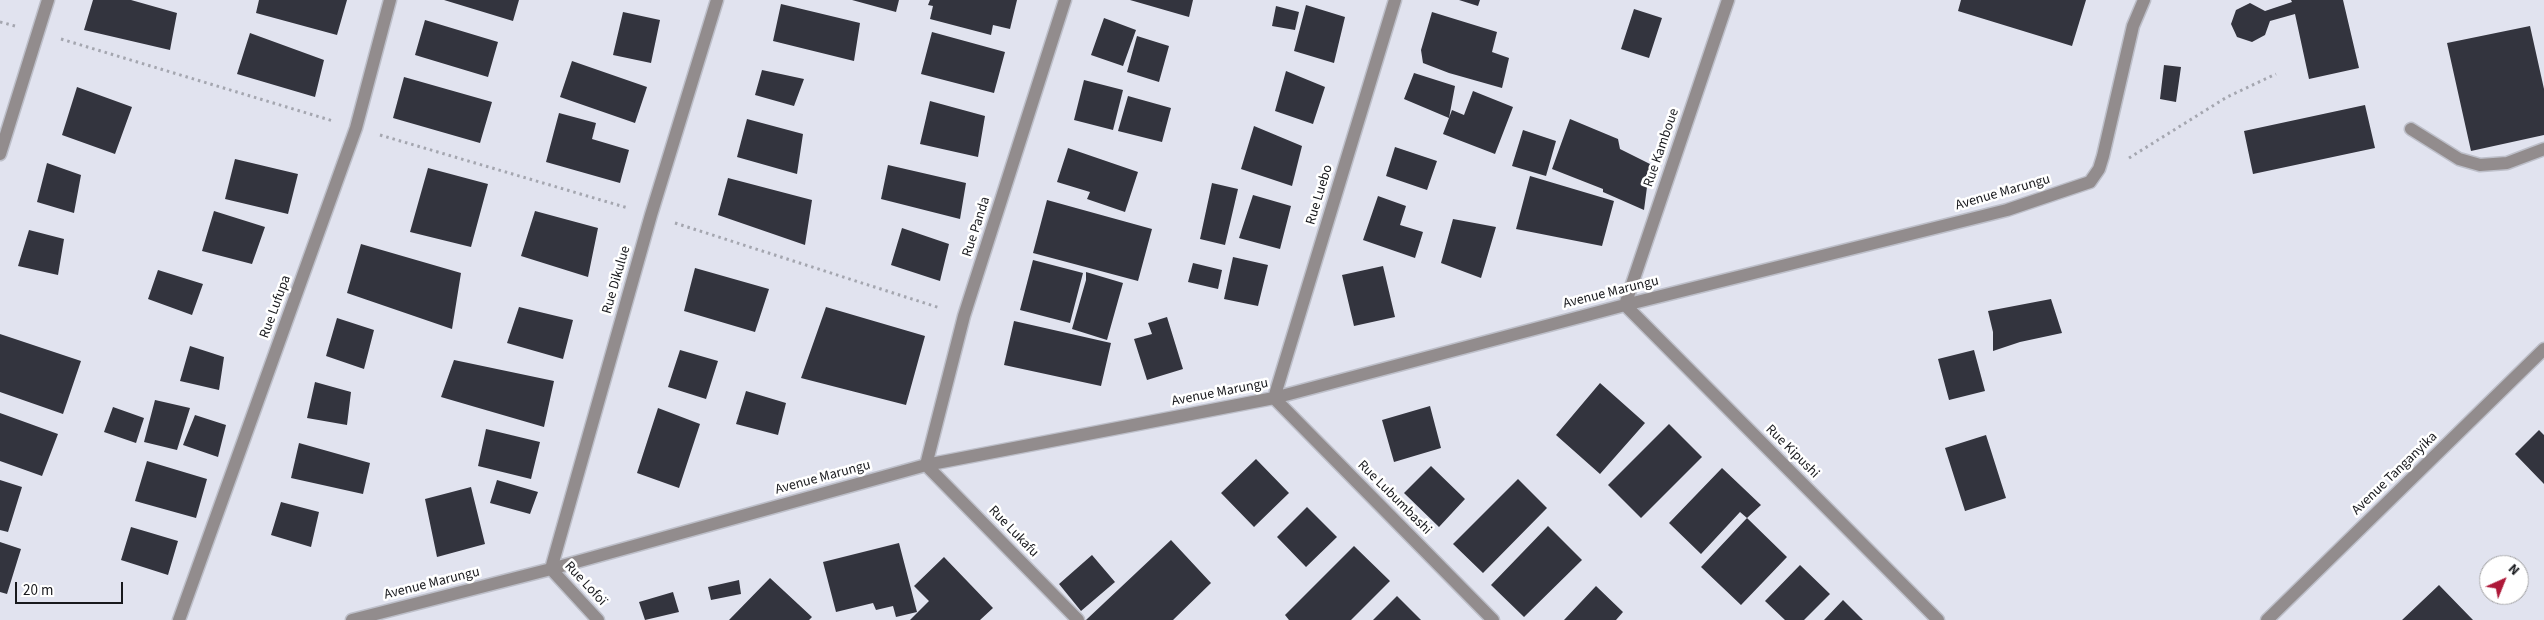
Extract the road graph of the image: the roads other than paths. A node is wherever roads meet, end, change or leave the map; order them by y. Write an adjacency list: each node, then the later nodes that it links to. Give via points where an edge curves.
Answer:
1 (48, 0): 10 (street)
2 (390, 0): 16 (street, Rue Lufupa, via 356,128)
3 (717, 0): 15 (street, Rue Dikulue, via 651,215)
4 (1065, 0): 14 (street, Rue Panda, via 964,316)
5 (1395, 0): 13 (street, Rue Luebo)
6 (1728, 0): 11 (street, Rue Kamboue)
7 (2144, 0): 11 (street, Avenue Marungu, via 2133,26 2103,156 2090,182 2007,210)
8 (2411, 129): 9 (street, via 2460,159 2480,165 2507,163)
9 (2544, 149)
10 (0, 154)
11 (1625, 305): 13 (street, Avenue Marungu); 21 (street, Rue Kipushi)
12 (2544, 349): 22 (street, Avenue Tanganyika)
13 (1274, 398): 14 (street, Avenue Marungu); 20 (street, Rue Lubumbashi)
14 (926, 465): 15 (street, Avenue Marungu); 19 (street, Rue Lukafu)
15 (551, 569): 17 (street, Avenue Marungu); 18 (street, Rue Lofoï)
16 (179, 620)
17 (352, 620)
18 (598, 620)
19 (1078, 620)
20 (1493, 620)
21 (1938, 620)
22 (2268, 620)

